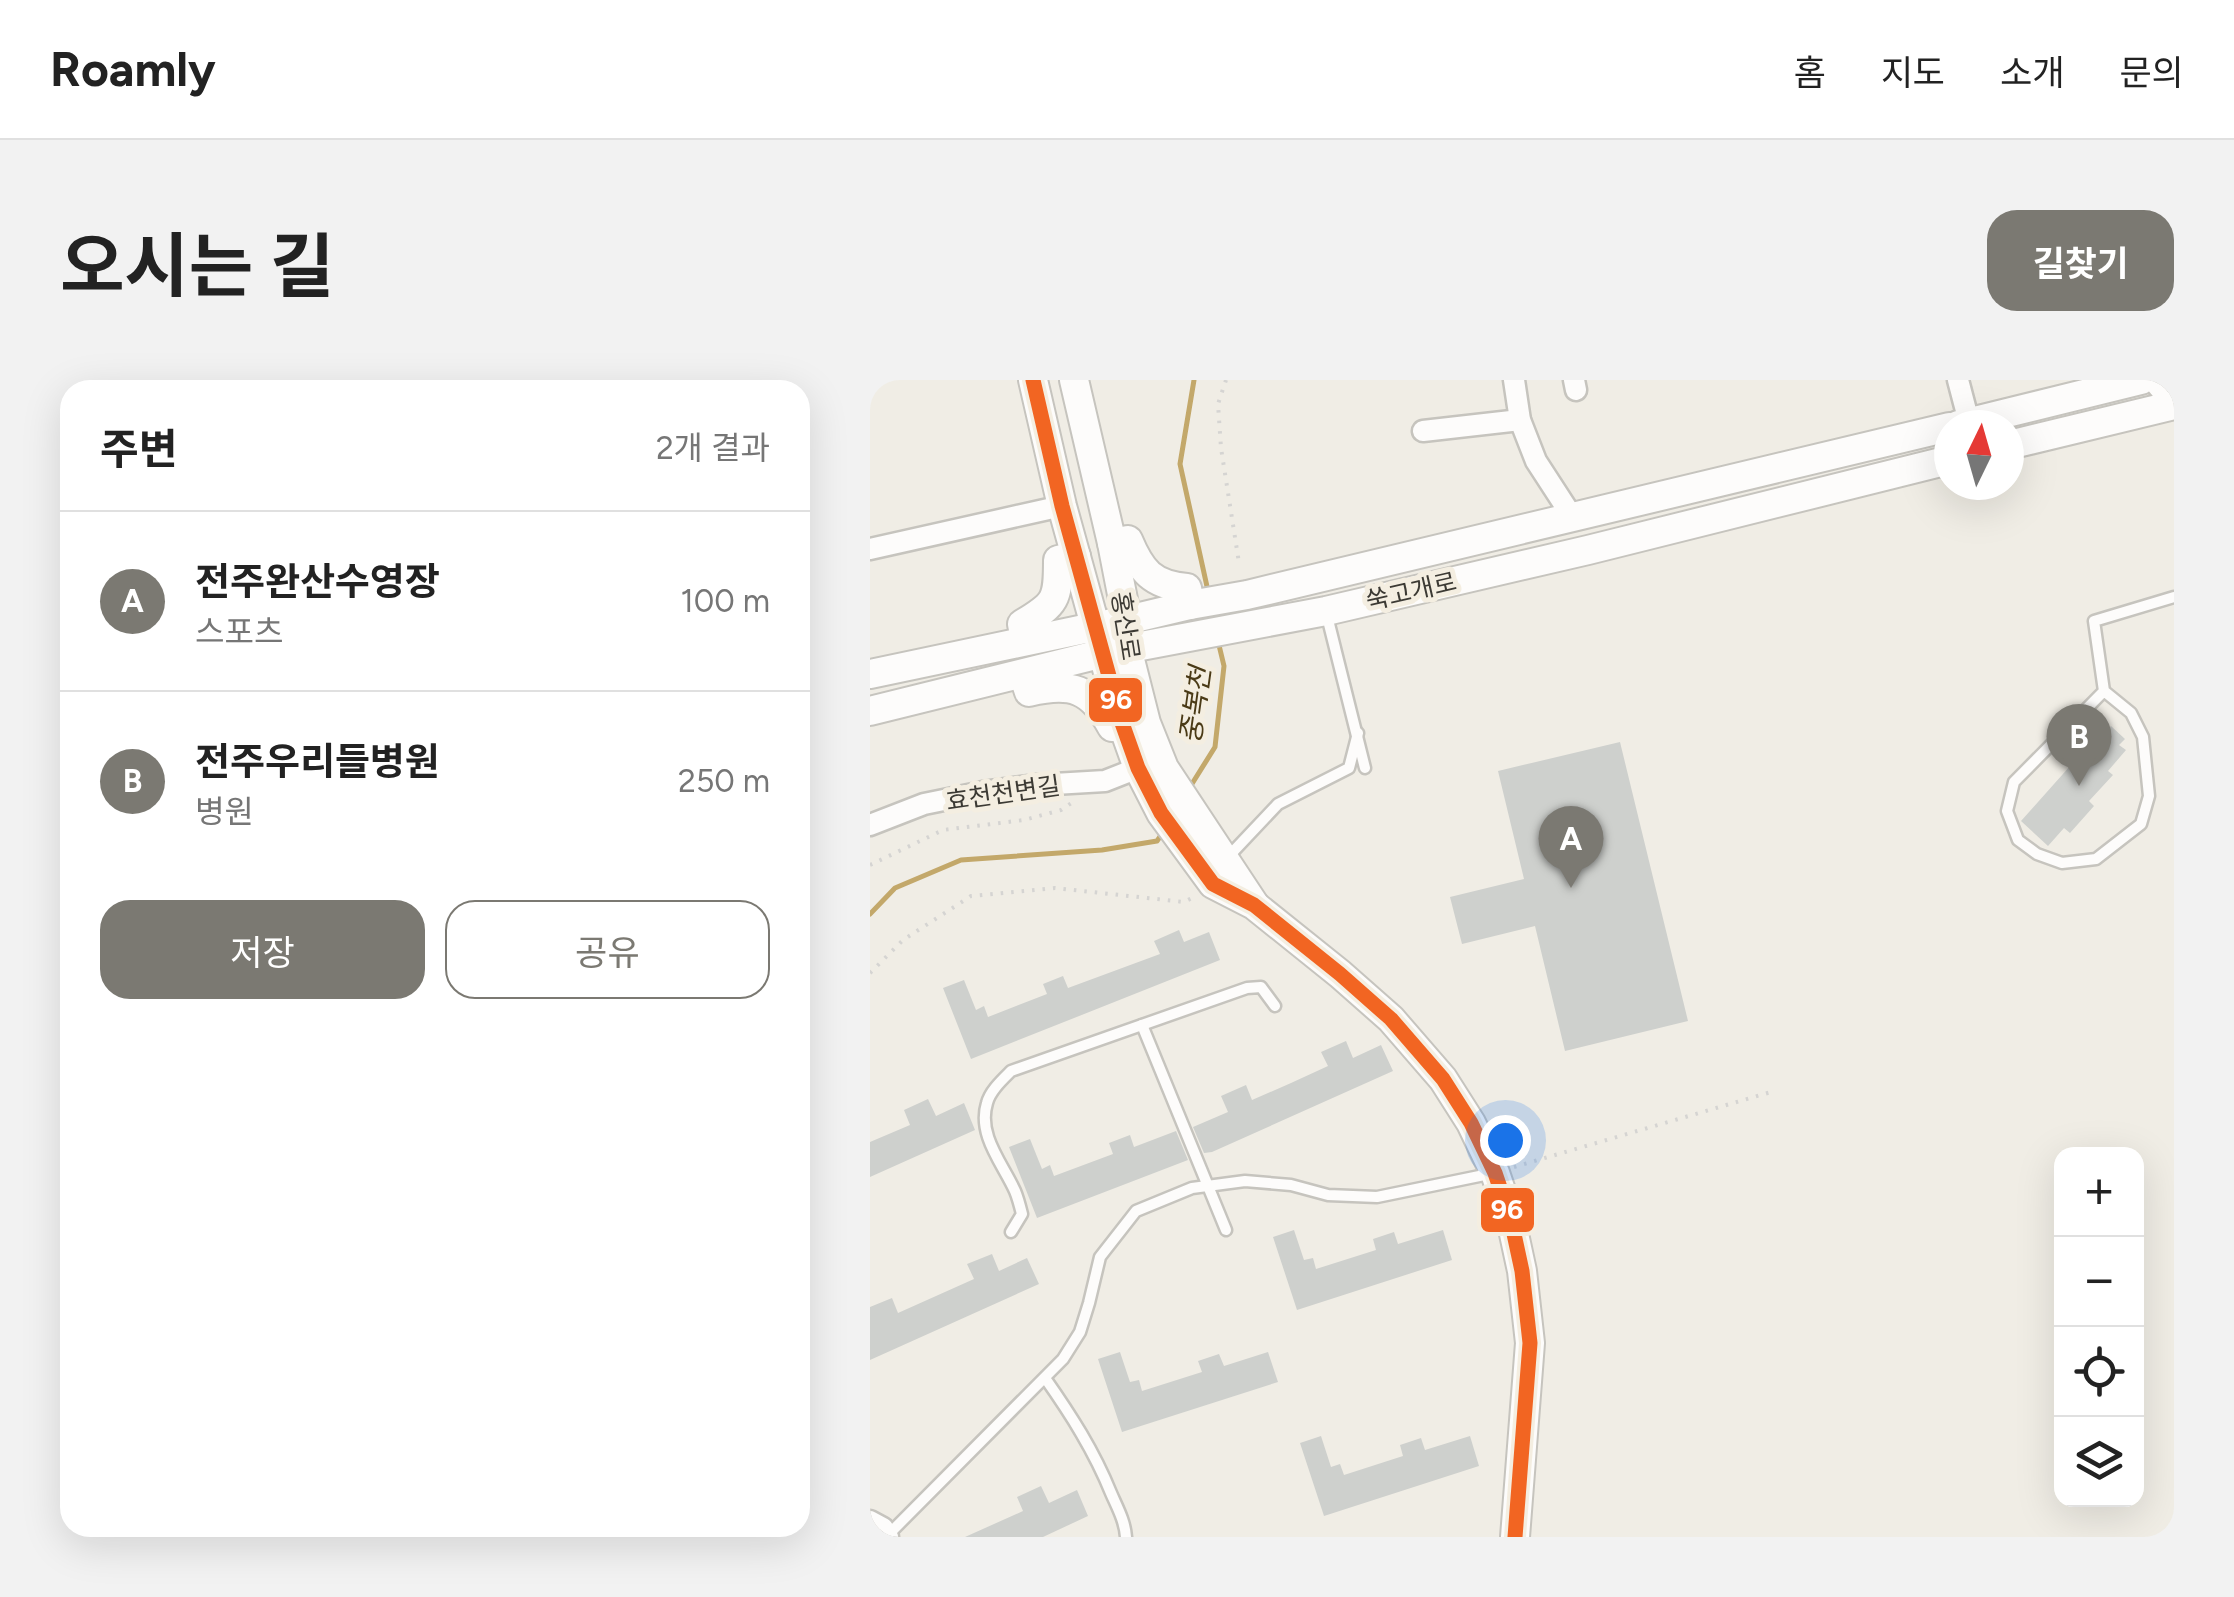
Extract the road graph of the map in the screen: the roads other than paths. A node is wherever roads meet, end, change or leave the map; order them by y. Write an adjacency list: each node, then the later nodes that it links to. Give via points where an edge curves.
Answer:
1 (1032, 380): 15 (street, 홍산로)
2 (1074, 380): 17 (street, 홍산로)
3 (1514, 380): 10 (street)
4 (1958, 380): 8 (street)
5 (2141, 380): 9 (street, 쑥고개로)
6 (2158, 380): 7 (main road)
7 (2174, 401): 13 (street)
8 (1959, 410)
9 (2020, 410)
10 (1520, 420): 11 (street); 16 (street, via 1536,462)
11 (1422, 431)
12 (1934, 431): 16 (street, 쑥고개로)
13 (2024, 441)
14 (1934, 464): 22 (street, 쑥고개로)
15 (1062, 506): 18 (street); 19 (street, 홍산로)
16 (1573, 518): 21 (street, 쑥고개로, via 1247,595)
17 (1112, 544): 21 (street, via 1128,540 1139,566); 23 (street, 홍산로)
18 (870, 549)
19 (1076, 556): 23 (street, 홍산로); 24 (street, via 1058,560 1058,590 1047,609 1022,624)
20 (2174, 597): 27 (lane, via 2094,621)
21 (1180, 600): 23 (street, 쑥고개로)
22 (1326, 611): 23 (street, 쑥고개로, via 1180,640); 30 (lane)
23 (1114, 637): 24 (street, 쑥고개로); 26 (street, 쑥고개로); 29 (street, 홍산로); 32 (street, 홍산로, via 1146,723)
24 (1025, 640): 25 (street, 쑥고개로)
25 (870, 674)
26 (1022, 674): 28 (street, 쑥고개로); 29 (street, via 1029,692 1072,688 1098,704 1112,728)
27 (2104, 691): 27 (lane, via 2014,782 2008,811 2018,840 2062,863 2096,859 2141,824 2149,796 2143,736 2131,713)
28 (870, 711)
29 (1122, 723): 32 (street, 홍산로)
30 (1358, 732): 31 (lane); 34 (lane, via 1348,768 1278,804)
31 (1365, 768)
32 (1150, 774): 33 (street, 효천천변길, via 983,792 924,804); 34 (street, 홍산로)
33 (870, 826)
34 (1219, 872): 37 (street, 홍산로, via 1391,1018 1443,1079)
35 (1275, 1006): 36 (lane, via 1260,987 1247,988)
36 (1142, 1025): 38 (lane); 40 (lane, via 1011,1072 992,1094 986,1123 992,1151 1022,1214)
37 (1495, 1173): 38 (lane, via 1377,1197 1245,1180); 45 (street, 홍산로, via 1522,1271 1530,1344)
38 (1209, 1186): 39 (lane); 41 (lane, via 1136,1211 1100,1257 1080,1332)
39 (1226, 1230)
40 (1011, 1232)
41 (1045, 1378): 43 (lane); 44 (lane, via 1100,1465)
42 (870, 1521): 43 (street)
43 (887, 1536)
44 (1126, 1537)
45 (1515, 1537)

